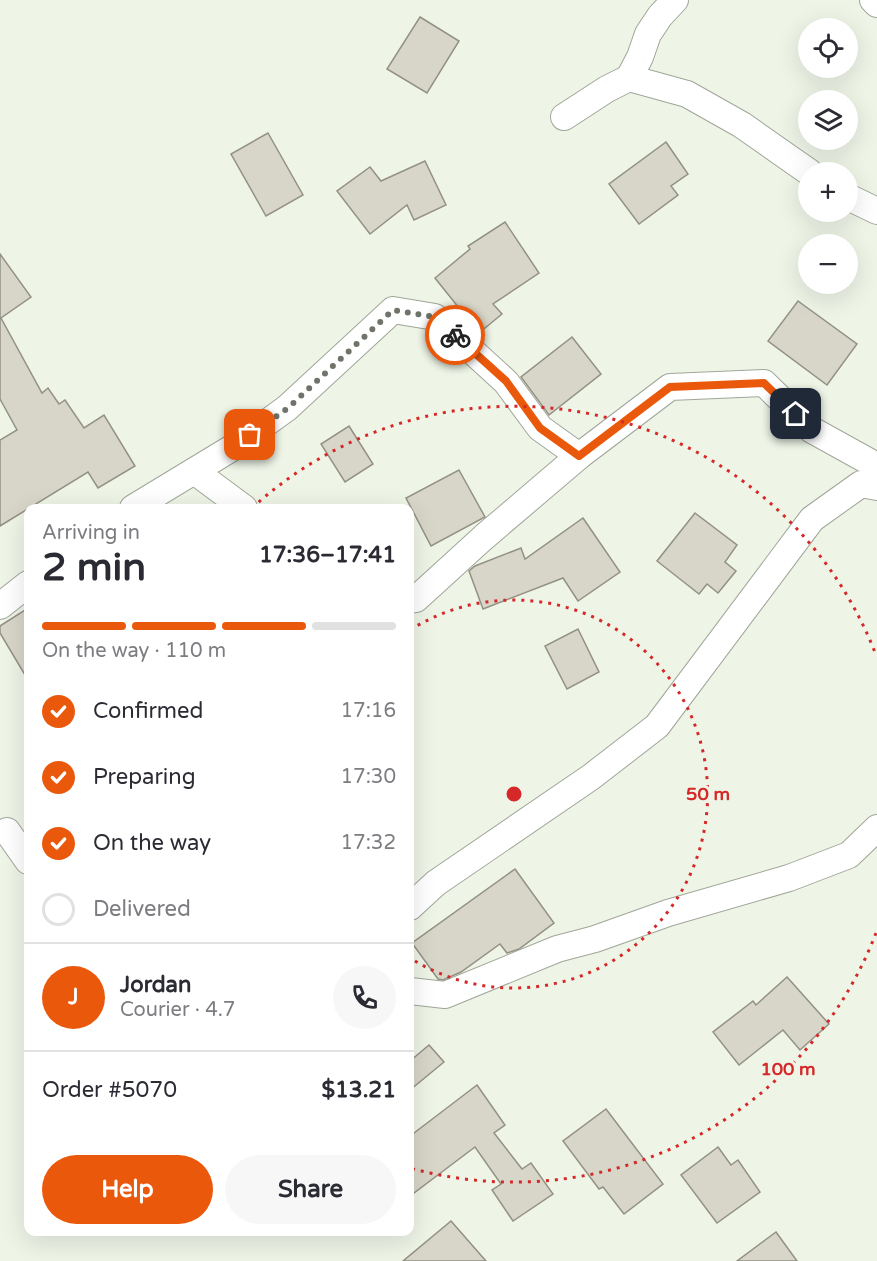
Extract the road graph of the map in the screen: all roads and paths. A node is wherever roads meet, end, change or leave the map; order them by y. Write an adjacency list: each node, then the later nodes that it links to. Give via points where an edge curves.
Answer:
1 (675, 0): 4 (street, via 648,34)
2 (873, 0): 3 (street)
3 (877, 4)
4 (629, 78): 5 (street); 6 (street, via 687,94 742,125)
5 (564, 117)
6 (798, 164)
7 (858, 202): 8 (street)
8 (877, 211)
9 (579, 456): 10 (street, via 670,387 764,383 812,430); 11 (street, via 540,428 506,381 435,317 393,310 288,408); 16 (street)
10 (877, 466)
11 (194, 471): 13 (street); 14 (street)
12 (877, 487): 21 (street, via 861,484 812,519 657,726 591,777 435,883)
13 (140, 504)
14 (239, 504)
15 (24, 587): 17 (street)
16 (414, 599)
17 (0, 606)
18 (877, 828): 22 (street, via 849,855 789,878 557,949 445,995)
19 (7, 831): 20 (street)
20 (24, 855)
21 (414, 903)
22 (414, 991)

